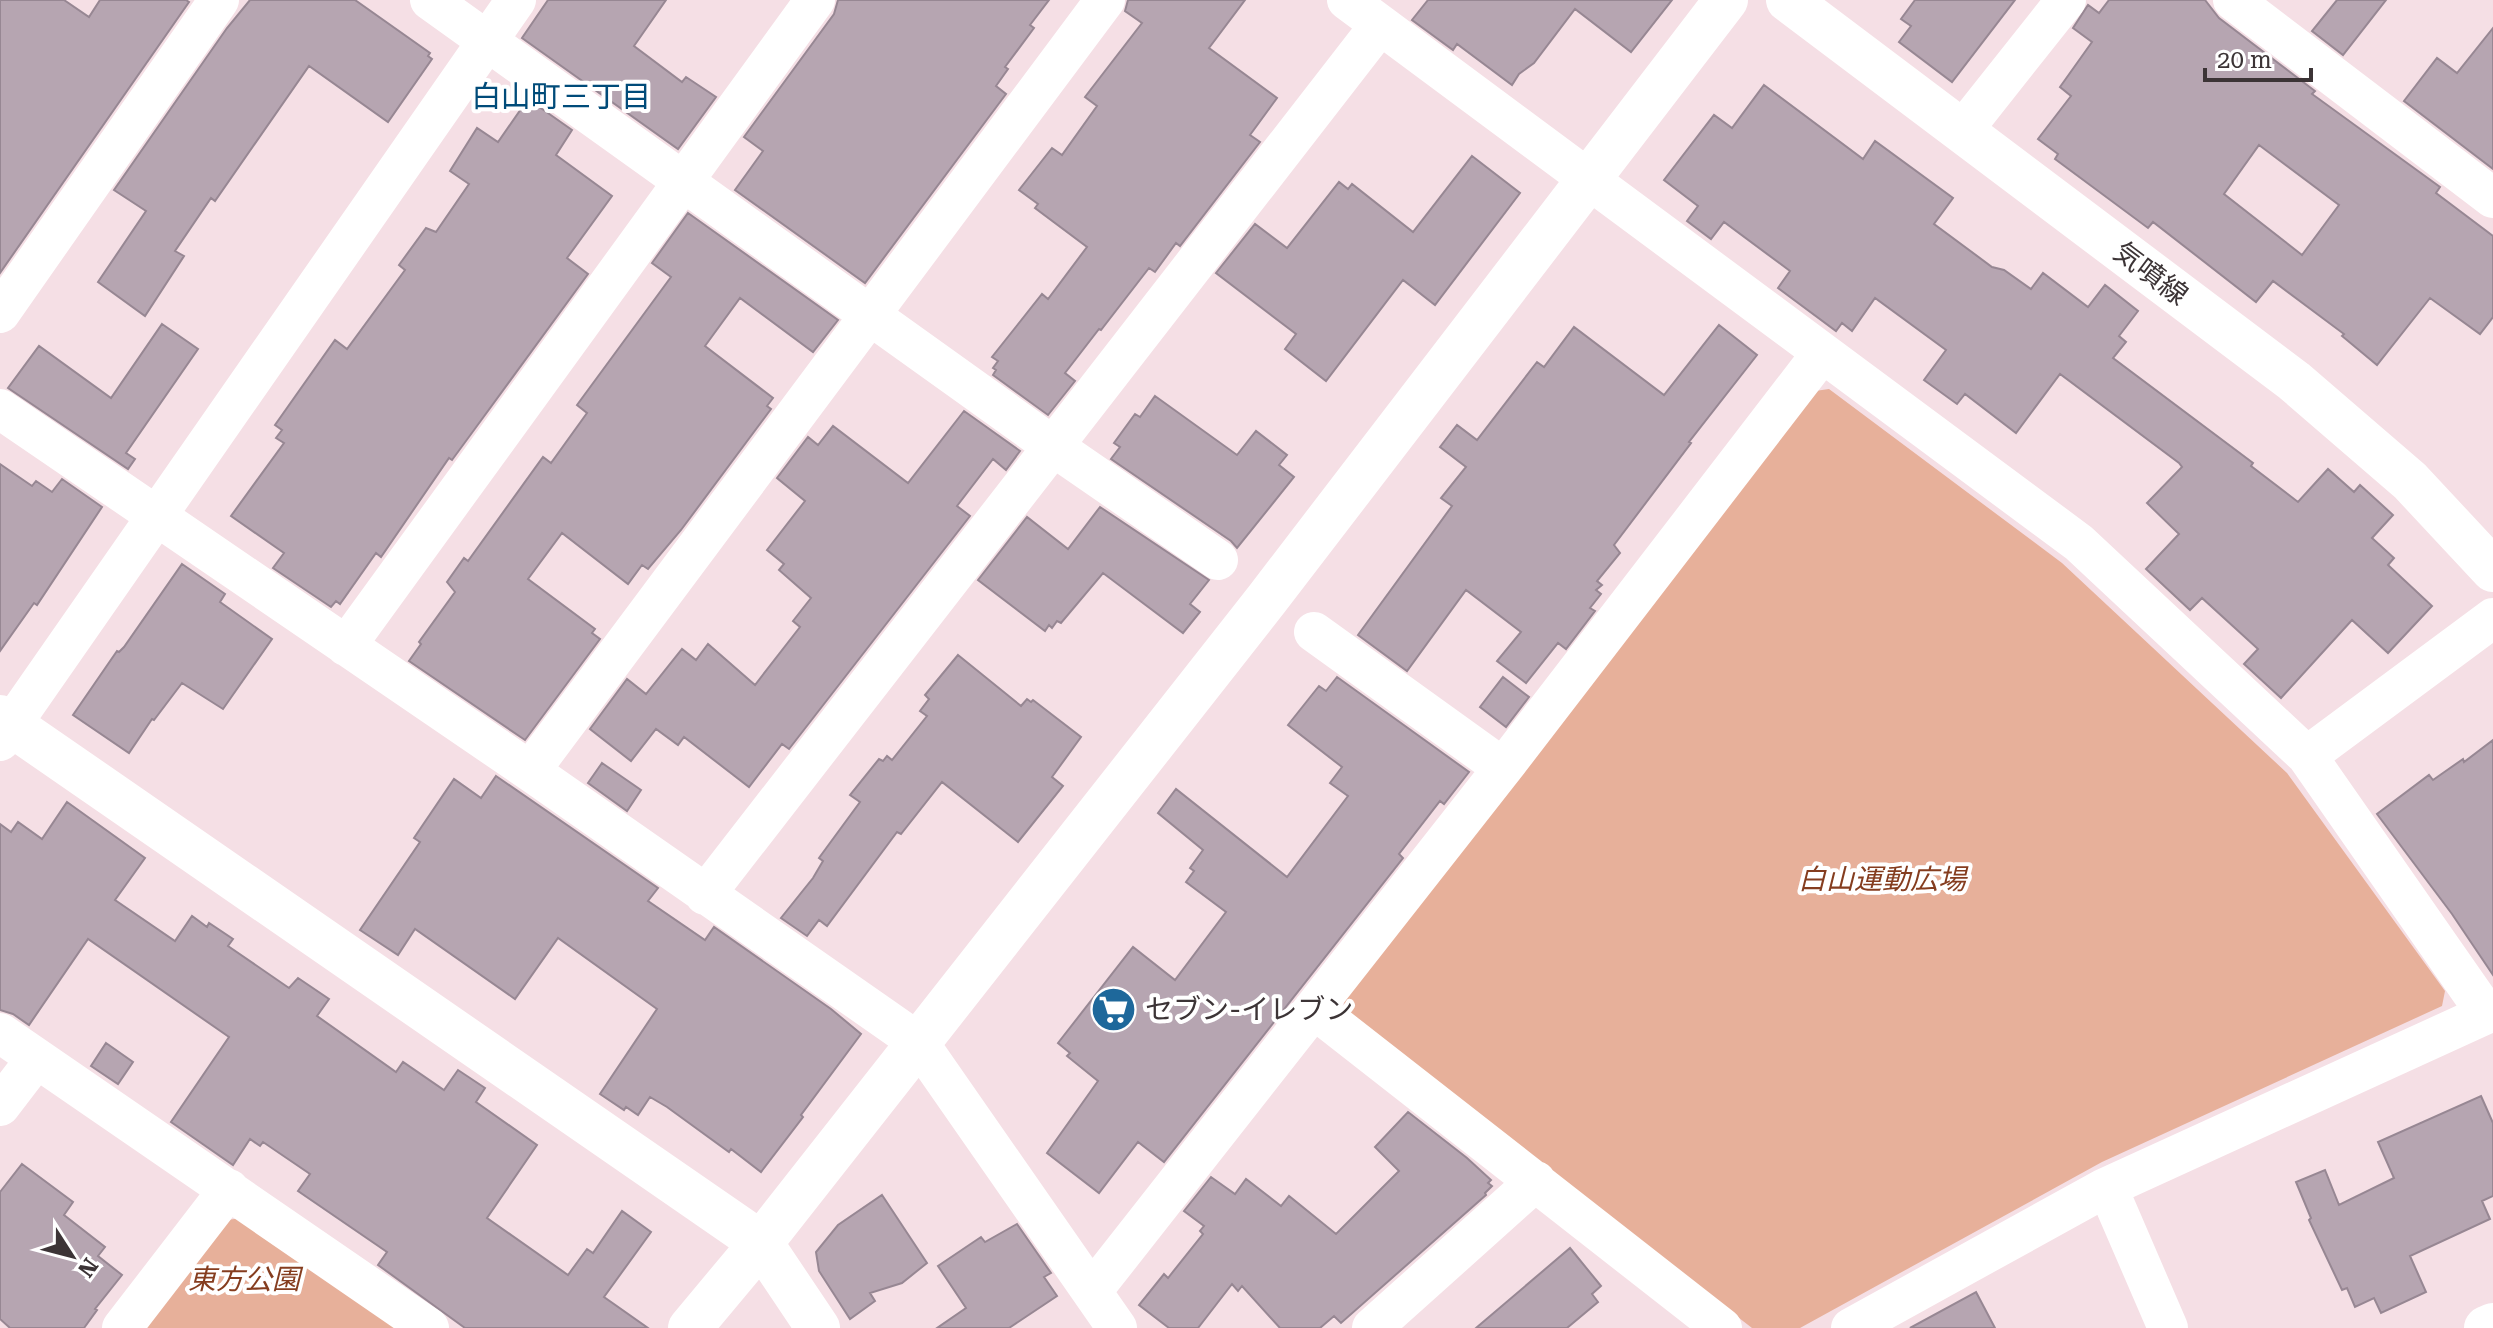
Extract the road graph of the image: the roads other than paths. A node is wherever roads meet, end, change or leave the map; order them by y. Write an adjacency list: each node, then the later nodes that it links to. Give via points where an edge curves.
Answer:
1 (219, 0): 17 (street)
2 (430, 0): 12 (street)
3 (516, 0): 12 (street)
4 (815, 0): 15 (street)
5 (1105, 0): 18 (street)
6 (1347, 0): 11 (street)
7 (1726, 0): 14 (street)
8 (1788, 0): 13 (street, 気噴線)
9 (2066, 0): 13 (street)
10 (2233, 0): 16 (street)
11 (1380, 25): 14 (street); 21 (street)
12 (487, 41): 15 (street); 22 (street)
13 (1963, 130): 24 (street, 気噴線, via 2294,381 2410,481)
14 (1588, 179): 19 (street); 36 (street, via 1267,599)
15 (683, 182): 18 (street); 27 (street)
16 (2493, 198)
17 (0, 313)
18 (870, 315): 21 (street); 31 (street)
19 (1822, 353): 29 (street, via 2079,543); 30 (street)
20 (0, 409): 22 (street)
21 (1054, 447): 23 (street); 32 (street)
22 (156, 516): 27 (street); 28 (street)
23 (1218, 560)
24 (2493, 570)
25 (2493, 618): 29 (street)
26 (1314, 632): 30 (street)
27 (346, 646): 31 (street)
28 (4, 728): 42 (street)
29 (2307, 756): 34 (street)
30 (1503, 768): 33 (street)
31 (530, 771): 32 (street)
32 (705, 895): 36 (street)
33 (1314, 1009): 39 (street); 43 (street)
34 (2490, 1012): 41 (street)
35 (0, 1033): 37 (street)
36 (918, 1042): 42 (street); 43 (street)
37 (36, 1059): 38 (street); 40 (street)
38 (0, 1106)
39 (1536, 1181): 50 (street); 51 (street)
40 (229, 1189): 45 (street); 46 (street)
41 (2108, 1189): 52 (street); 53 (street)
42 (761, 1243): 47 (street); 48 (street)
43 (1092, 1291): 49 (street)
44 (2493, 1325): 54 (street)
45 (122, 1328)
46 (429, 1328)
47 (690, 1328)
48 (818, 1328)
49 (1117, 1328)
50 (1372, 1328)
51 (1722, 1328)
52 (1851, 1328)
53 (2168, 1328)
54 (2486, 1328)

